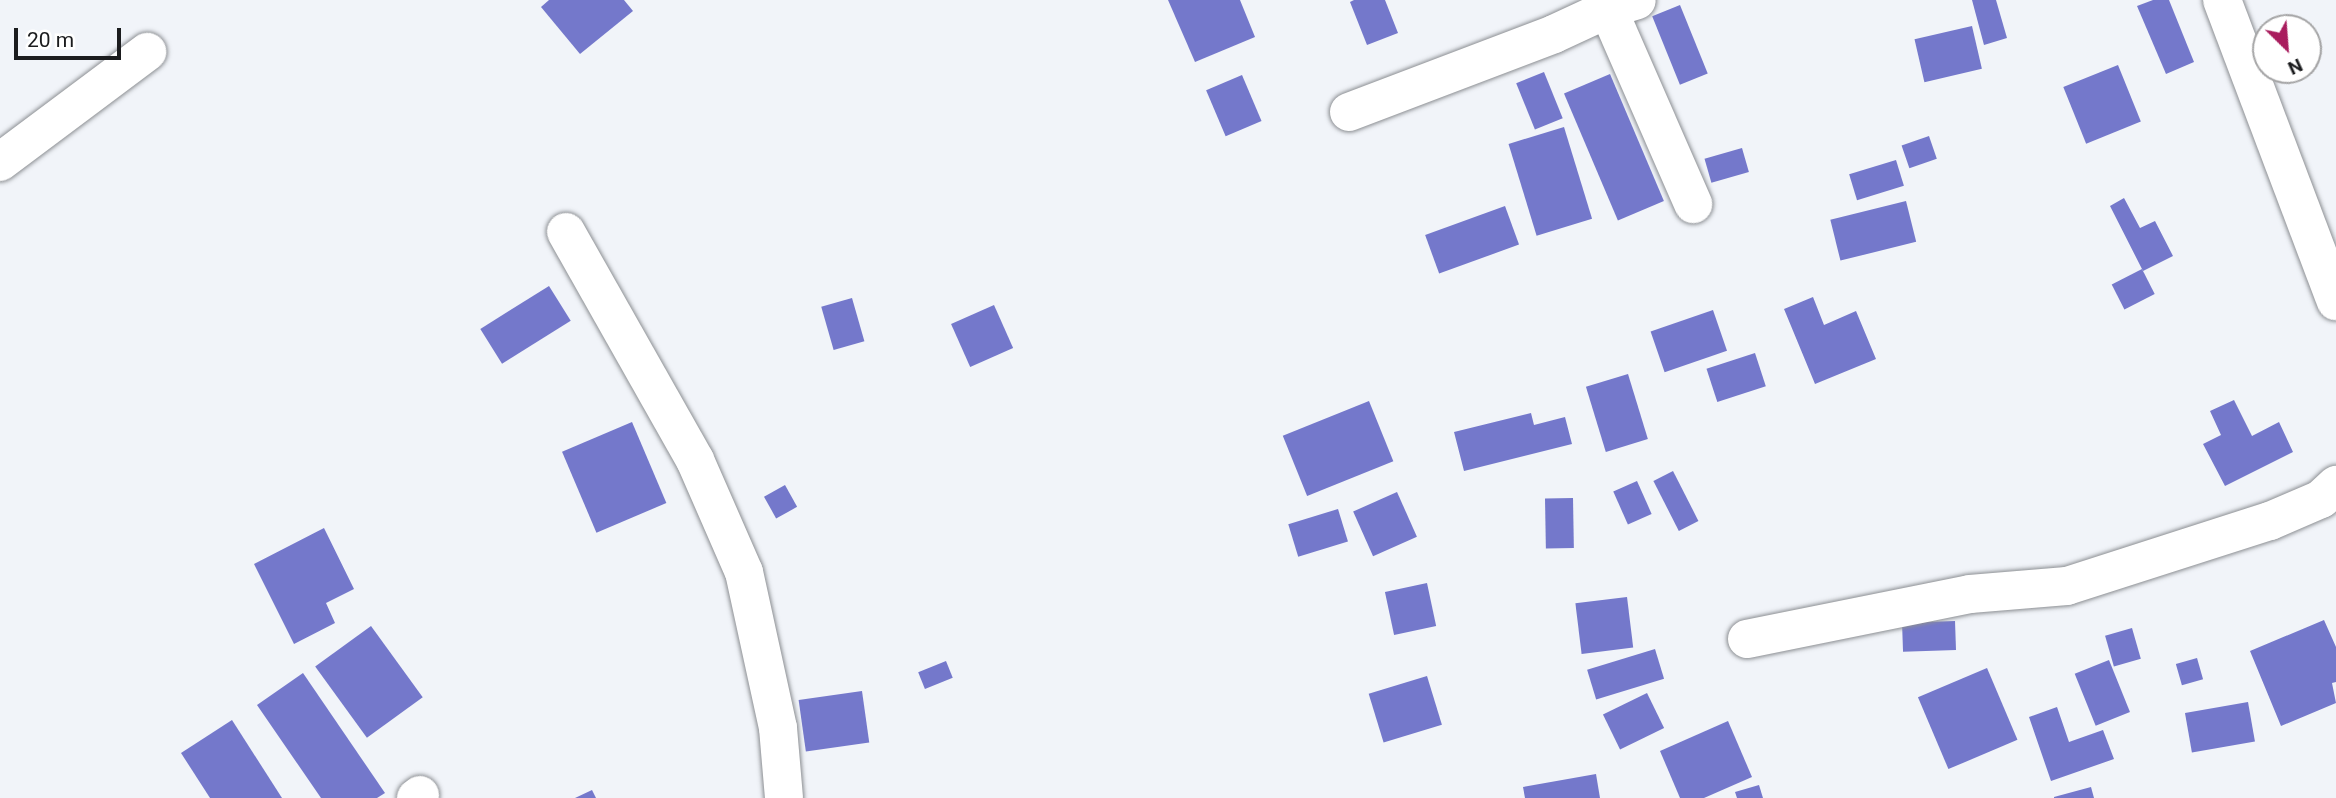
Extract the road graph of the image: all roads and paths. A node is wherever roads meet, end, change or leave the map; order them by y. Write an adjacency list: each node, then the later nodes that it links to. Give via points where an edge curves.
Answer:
1 (2222, 0): 8 (street)
2 (1623, 4): 4 (street); 6 (street)
3 (147, 52): 5 (street)
4 (1349, 112)
5 (0, 162)
6 (1693, 204)
7 (566, 232): 11 (street, via 695,460 744,572 778,728)
8 (2336, 301)
9 (2336, 485): 10 (street, via 2321,499 2270,521 2067,586 1970,594)
10 (1747, 639)
11 (783, 798)

